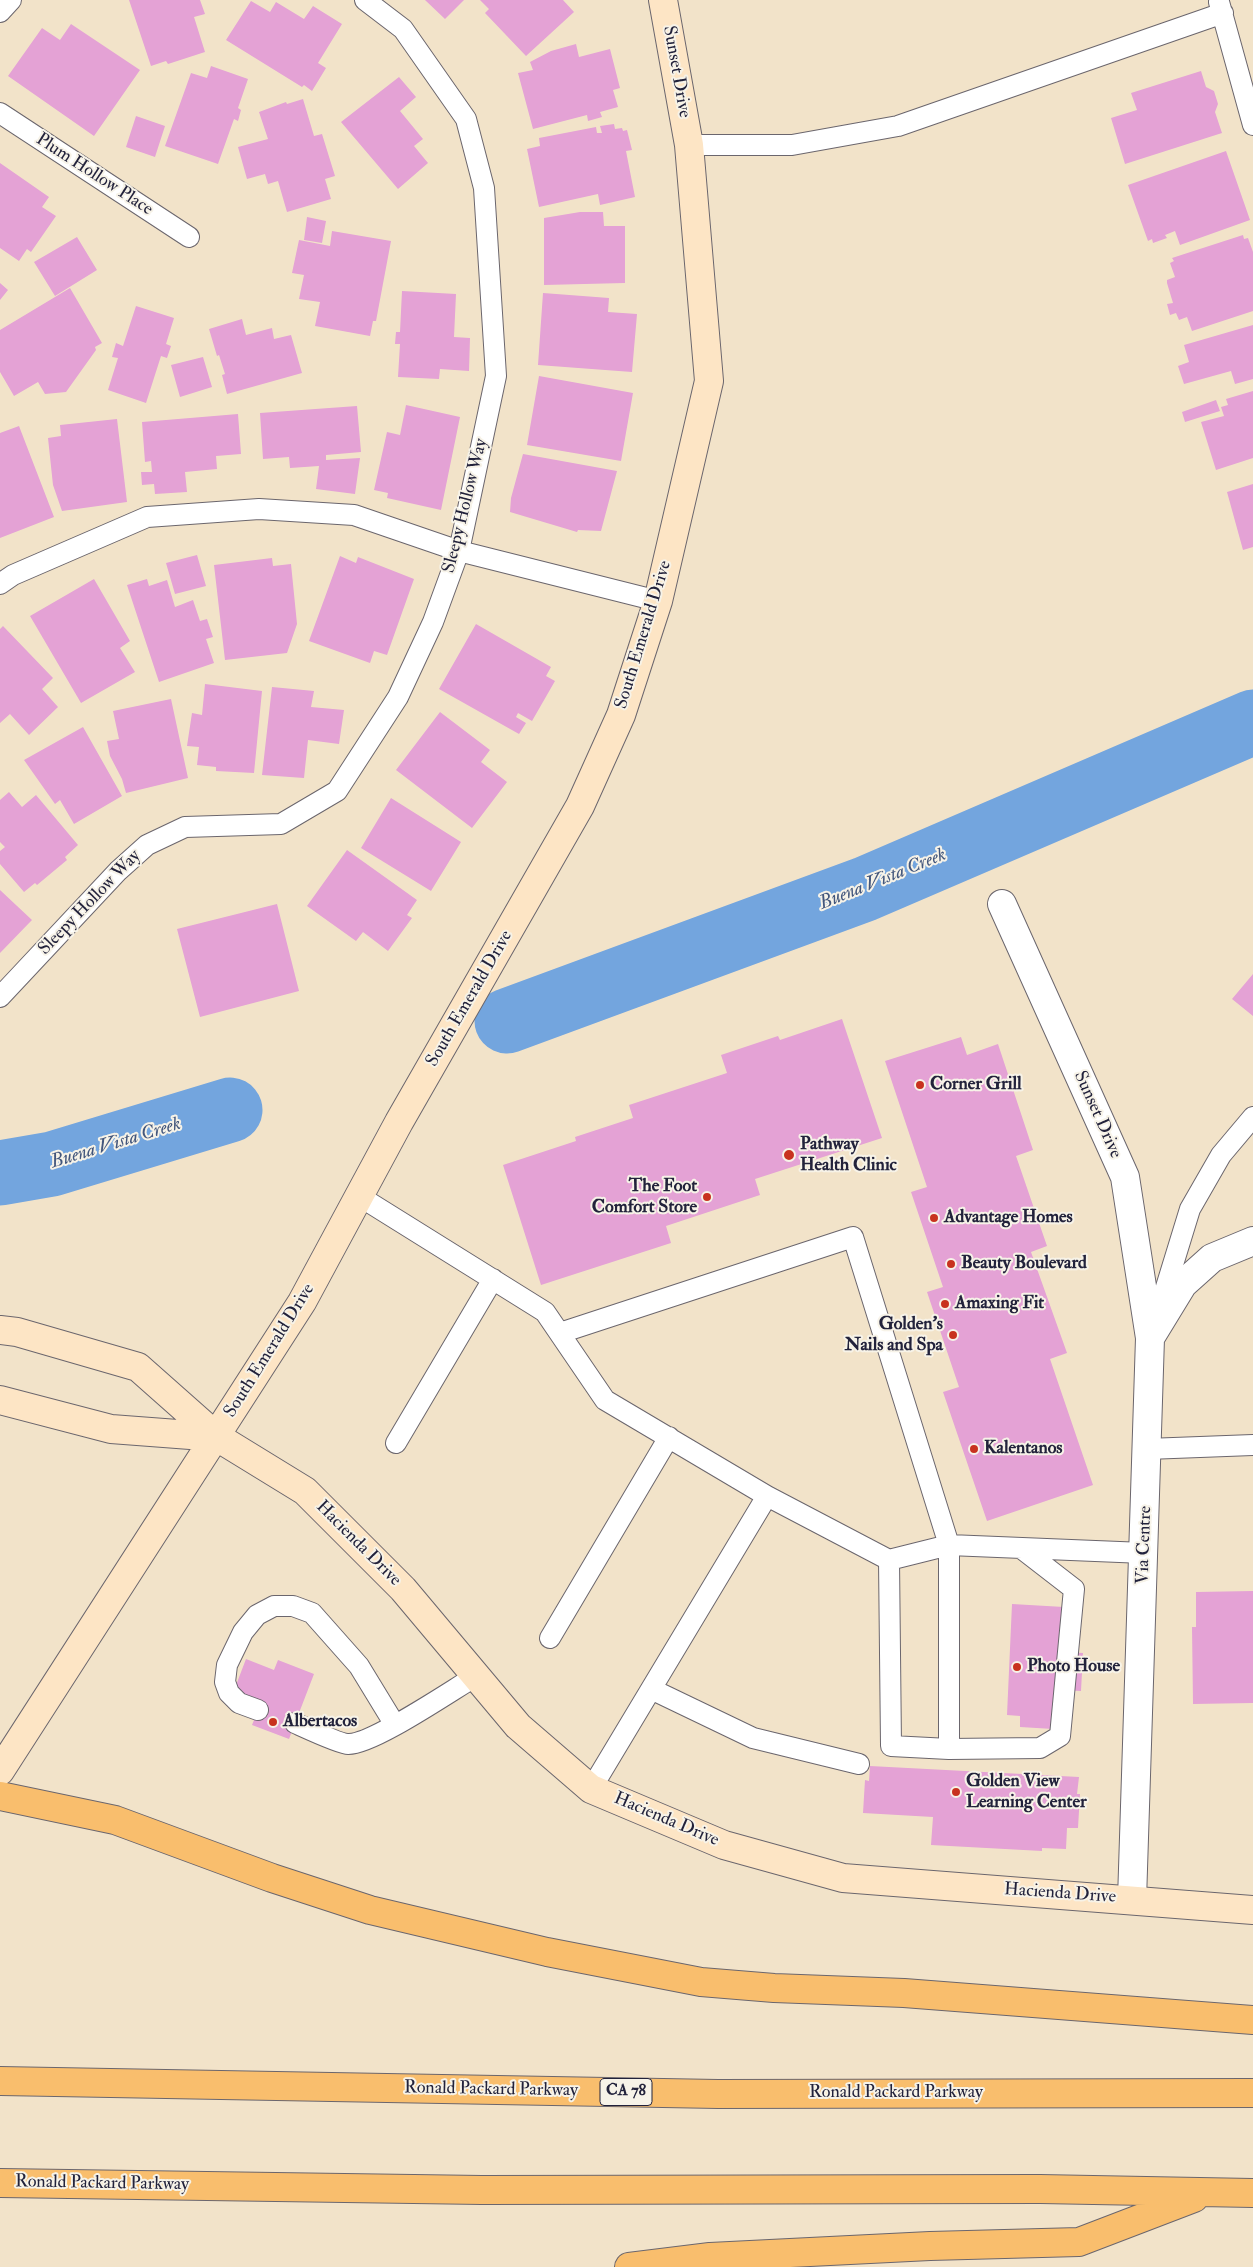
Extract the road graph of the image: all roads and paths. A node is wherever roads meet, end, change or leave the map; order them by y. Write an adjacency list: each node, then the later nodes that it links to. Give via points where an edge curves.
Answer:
1 (10, 0): 5 (lane)
2 (365, 0): 10 (lane, Sleepy Hollow Way, via 404,29 466,119 484,188 496,376)
3 (663, 0): 8 (main road, Sunset Drive)
4 (1221, 7): 7 (lane); 8 (lane, via 898,126 792,145)
5 (0, 12)
6 (0, 113): 9 (lane, Plum Hollow Place)
7 (1253, 125)
8 (689, 145): 12 (main road, South Emerald Drive, via 709,381)
9 (189, 237)
10 (458, 551): 11 (lane, via 354,515 259,509 146,516 12,575); 12 (lane); 14 (lane, Sleepy Hollow Way, via 434,622 398,697 337,791 281,824 185,828 147,845 118,871)
11 (0, 584)
12 (658, 602): 16 (main road, South Emerald Drive, via 620,715 580,806)
13 (1002, 904): 21 (street, Sunset Drive, via 1126,1177)
14 (0, 997)
15 (1253, 1117): 21 (lane, via 1221,1155 1190,1209)
16 (359, 1196): 18 (lane); 23 (main road, South Emerald Drive, via 302,1302)
17 (1253, 1241): 21 (street, Via Centre, via 1212,1258 1183,1284)
18 (493, 1279): 20 (lane, via 545,1312); 25 (lane)
19 (0, 1330): 23 (main road, Hacienda Drive, via 18,1332 138,1367)
20 (560, 1333): 24 (lane, via 605,1400); 29 (lane, via 853,1237)
21 (1150, 1338): 27 (street, Via Centre)
22 (0, 1400): 23 (main road, Hacienda Drive, via 111,1429)
23 (216, 1436): 34 (main road, Hacienda Drive, via 306,1491 403,1589); 41 (main road, South Emerald Drive)
24 (669, 1437): 28 (lane); 33 (lane)
25 (396, 1443)
26 (1253, 1445): 27 (lane)
27 (1147, 1449): 31 (street, Via Centre)
28 (767, 1496): 32 (lane); 35 (lane)
29 (948, 1545): 30 (lane); 32 (lane); 39 (lane)
30 (1022, 1548): 31 (lane); 39 (lane, via 1074,1589 1060,1736 1040,1748)
31 (1144, 1553): 44 (street, Via Centre)
32 (889, 1560): 39 (lane, via 891,1746)
33 (550, 1638)
34 (476, 1676): 38 (lane); 42 (main road, Hacienda Drive, via 518,1726)
35 (651, 1689): 40 (lane, via 753,1738); 42 (lane)
36 (258, 1710): 38 (lane, via 229,1694 225,1682 227,1665 243,1632 257,1615 274,1606 293,1606 312,1613 359,1666)
37 (295, 1723): 38 (lane, via 348,1744)
38 (395, 1725)
39 (949, 1749)
40 (859, 1764)
41 (0, 1771)
42 (591, 1788): 44 (main road, Hacienda Drive, via 724,1845 843,1878)
43 (0, 1796): 46 (highway, via 115,1820 370,1910 547,1952 702,1982 904,1993)
44 (1132, 1900): 45 (main road, Hacienda Drive)
45 (1253, 1910)
46 (1253, 2020)
47 (0, 2081): 48 (highway, Ronald Packard Parkway / CA 78, via 718,2094)
48 (1253, 2093)
49 (0, 2183): 51 (highway, Ronald Packard Parkway, via 482,2190 1040,2189)
50 (1253, 2193): 51 (highway, Ronald Packard Parkway)
51 (1206, 2194): 52 (highway, via 1079,2242 720,2257)
52 (629, 2267)

